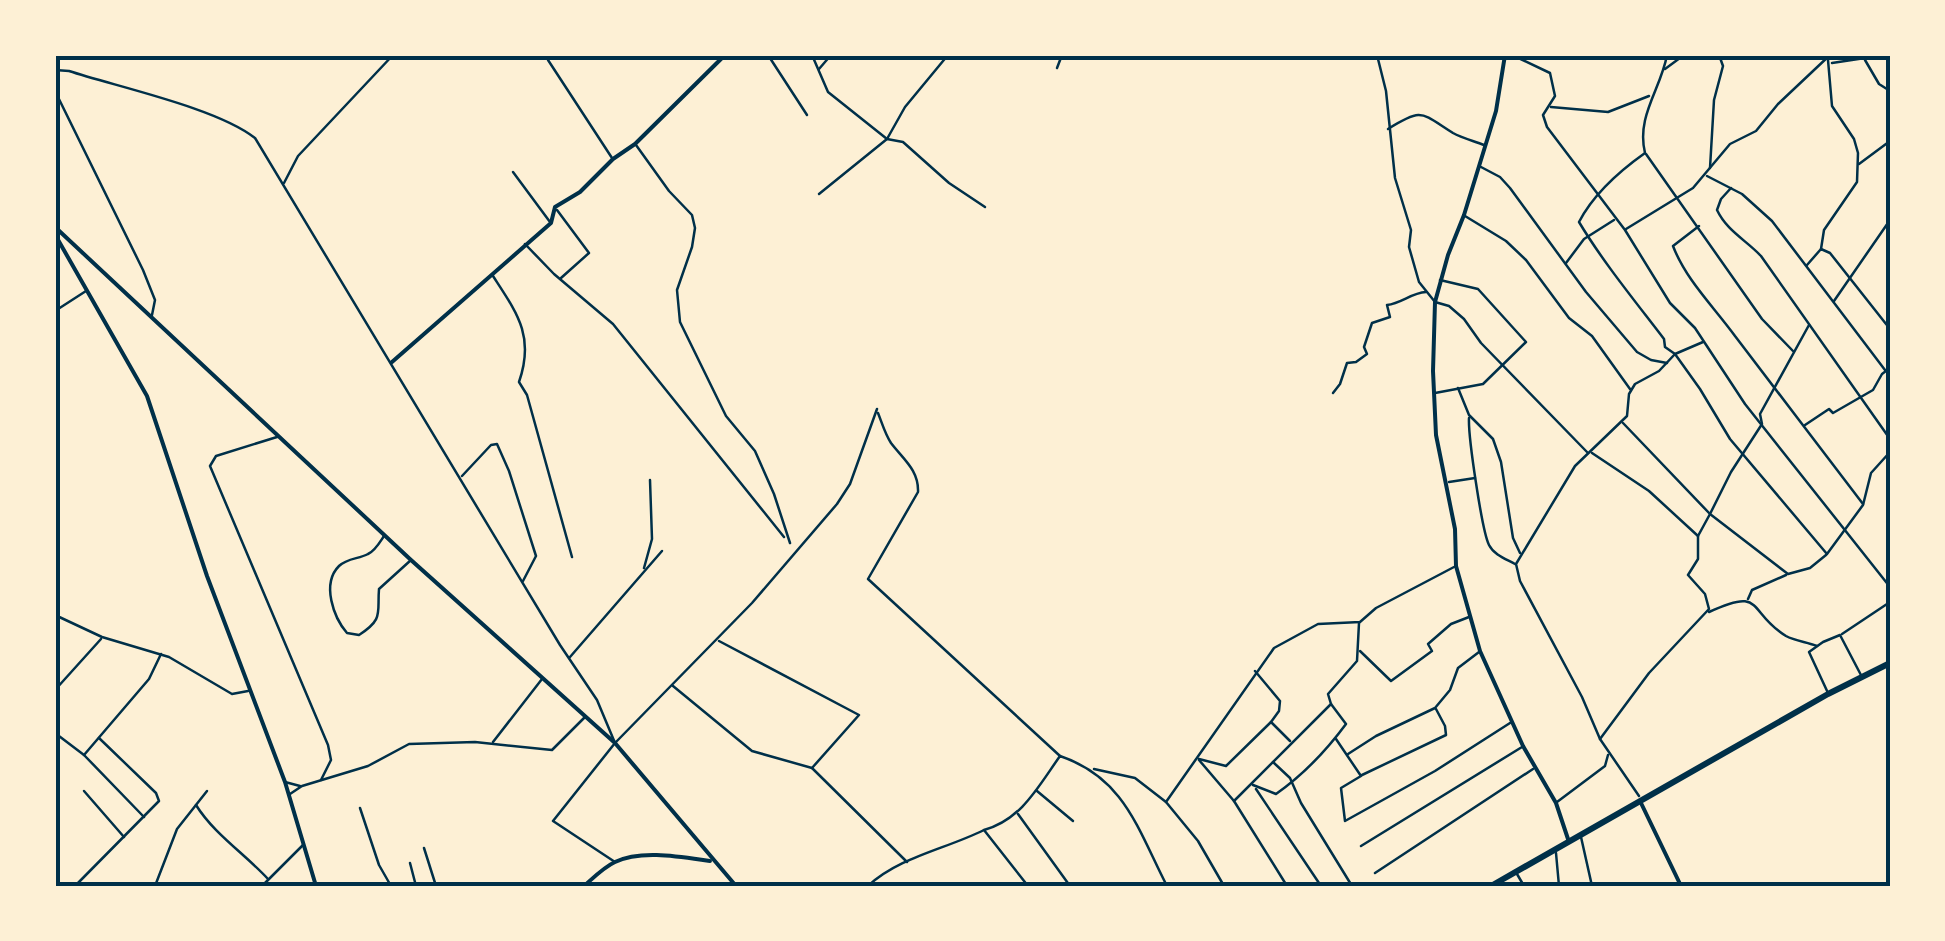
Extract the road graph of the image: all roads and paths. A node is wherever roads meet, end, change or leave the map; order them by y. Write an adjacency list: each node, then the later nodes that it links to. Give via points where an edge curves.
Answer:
1 (393, 55): 40 (street, via 298,156)
2 (725, 55): 31 (street)
3 (768, 55): 27 (street)
4 (812, 55): 22 (street)
5 (831, 55): 22 (street)
6 (948, 55): 29 (street, via 896,118)
7 (1062, 55): 19 (street)
8 (1377, 55): 28 (street)
9 (1504, 55): 32 (street)
10 (1512, 55): 26 (street, via 1550,73)
11 (1667, 55): 21 (street)
12 (1684, 55): 21 (street)
13 (1719, 55): 37 (street)
14 (1886, 55): 16 (street)
15 (1828, 56): 18 (street); 37 (street)
16 (1864, 59): 18 (street); 24 (street)
17 (548, 60): 34 (street)
18 (1830, 63): 36 (street, via 1832,106 1854,139)
19 (1057, 68)
20 (55, 70): 40 (street, via 238,127 255,138)
21 (1664, 70): 25 (street)
22 (818, 71): 29 (street, via 828,92)
23 (55, 91): 68 (street, via 143,270 155,300)
24 (1890, 91)
25 (1651, 95): 26 (street, via 1608,112); 33 (street, via 1642,129)
26 (1550, 106): 43 (street, via 1544,121)
27 (807, 115)
28 (1387, 129): 32 (street, via 1420,113); 64 (street, via 1418,282)
29 (887, 139): 42 (street); 46 (street, via 903,142)
30 (1890, 141): 36 (street)
31 (635, 144): 34 (street); 102 (street, via 692,215 692,248 677,290 680,322 726,416 756,451)
32 (1484, 145): 35 (street)
33 (1645, 153): 43 (street); 44 (street)
34 (613, 159): 45 (street)
35 (1480, 166): 47 (street); 57 (street, via 1510,188)
36 (1856, 166): 56 (street, via 1856,186 1824,230)
37 (1710, 169): 39 (street)
38 (513, 172): 50 (street)
39 (1706, 176): 41 (street); 44 (street)
40 (283, 185): 74 (street)
41 (1731, 188): 58 (street, via 1772,221); 69 (street, via 1718,210 1721,218 1761,256)
42 (819, 194)
43 (1597, 196): 48 (street); 54 (street, via 1579,222)
44 (1676, 201): 51 (street); 53 (street)
45 (555, 206): 50 (street); 60 (street, via 589,253)
46 (985, 207)
47 (1464, 215): 62 (street); 80 (street, via 1526,260)
48 (1615, 220): 53 (street); 54 (street)
49 (1890, 220): 61 (street)
50 (550, 223): 55 (street)
51 (1698, 226): 72 (street, via 1762,319); 79 (street, via 1674,243 1677,256)
52 (55, 227): 63 (street); 68 (street)
53 (1625, 230): 71 (street)
54 (1586, 238): 57 (street); 73 (street)
55 (524, 244): 59 (street); 60 (street)
56 (1821, 250): 58 (street); 61 (street)
57 (1566, 263): 75 (street, via 1637,352)
58 (1805, 267): 66 (street)
59 (492, 274): 74 (street); 107 (street, via 524,330 520,382)
60 (560, 279): 102 (street, via 613,324)
61 (1850, 279): 66 (street); 70 (street)
62 (1440, 280): 65 (street); 76 (street, via 1478,289 1526,338)
63 (87, 290): 67 (street); 135 (street, via 147,396)
64 (1428, 292): 65 (street); 81 (street, via 1387,305 1390,317 1372,323 1368,354 1346,363)
65 (1435, 302): 76 (street, via 1464,319); 82 (street)
66 (1833, 302): 77 (street)
67 (55, 311)
68 (152, 317): 88 (street)
69 (1809, 325): 72 (street); 83 (street)
70 (1890, 329)
71 (1703, 342): 73 (street); 86 (street)
72 (1794, 352): 79 (street)
73 (1675, 354): 75 (street); 92 (street)
74 (392, 362): 93 (street)
75 (1667, 363): 80 (street)
76 (1503, 367): 78 (street, via 1483,384); 91 (street)
77 (1888, 369): 83 (street)
78 (1458, 388): 82 (street); 84 (street)
79 (1776, 389): 86 (street, via 1760,414); 87 (street)
80 (1631, 390): 85 (street)
81 (1332, 392)
82 (1434, 393): 96 (street)
83 (1861, 396): 87 (street); 89 (street)
84 (1469, 415): 94 (street); 105 (street, via 1493,439)
85 (1622, 422): 91 (street); 98 (street)
86 (1762, 424): 92 (street); 99 (street)
87 (1803, 427): 97 (street)
88 (280, 436): 100 (street); 160 (street, via 210,462 328,745 332,760)
89 (1890, 439)
90 (1890, 452): 97 (street, via 1871,473)
91 (1589, 453): 101 (street, via 1650,491); 105 (street, via 1562,483)
92 (1743, 454): 98 (street); 106 (street)
93 (461, 477): 113 (street); 113 (street, via 497,444 536,556)
94 (1478, 478): 96 (street); 109 (street, via 1490,548)
95 (650, 480): 111 (street, via 652,539)
96 (1447, 482): 110 (street)
97 (1863, 505): 99 (street)
98 (1710, 514): 101 (street); 112 (street)
99 (1847, 530): 106 (street); 114 (street)
100 (385, 535): 108 (street); 108 (street, via 368,554 334,572 332,605 347,633 360,635 370,626 381,611 379,590)
101 (1698, 536): 117 (street, via 1698,559 1688,575 1705,594)
102 (790, 543): 104 (street)
103 (662, 550): 111 (street)
104 (792, 554): 123 (street); 153 (street, via 850,484 877,409 888,439 919,484 868,579)
105 (1521, 554): 109 (street)
106 (1827, 554): 112 (street)
107 (572, 557)
108 (411, 560): 131 (street)
109 (1516, 564): 145 (street)
110 (1456, 566): 119 (street); 120 (street)
111 (641, 574): 128 (street)
112 (1788, 574): 115 (street, via 1752,590)
113 (523, 582): 128 (street)
114 (1890, 587)
115 (1747, 600): 117 (street); 124 (street, via 1787,637)
116 (1890, 602): 121 (street)
117 (1708, 613): 145 (street, via 1649,673)
118 (55, 616): 122 (street)
119 (1470, 616): 125 (street, via 1451,624 1428,644 1432,651 1392,681); 126 (street)
120 (1360, 622): 125 (street); 130 (street, via 1306,630 1274,648)
121 (1840, 635): 124 (street); 132 (street)
122 (102, 637): 127 (street); 134 (street)
123 (718, 640): 133 (street); 156 (street, via 860,715)
124 (1817, 646): 136 (street, via 1809,652)
125 (1358, 648): 137 (street, via 1357,660 1328,694)
126 (1480, 651): 138 (street, via 1458,668); 141 (street)
127 (161, 654): 135 (street, via 232,694); 143 (street, via 149,679)
128 (569, 658): 148 (street, via 606,716)
129 (1890, 663): 132 (highway)
130 (1255, 672): 140 (street, via 1280,701); 154 (street)
131 (542, 678): 139 (street); 147 (street)
132 (1863, 678): 136 (highway)
133 (673, 686): 148 (street); 156 (street, via 752,752)
134 (55, 690)
135 (250, 691): 161 (street)
136 (1828, 694): 171 (highway)
137 (1331, 704): 144 (street, via 1346,724); 146 (street)
138 (1436, 708): 152 (street); 159 (street, via 1446,736)
139 (585, 717): 147 (street, via 552,750); 148 (street)
140 (1271, 722): 146 (street); 154 (street, via 1226,766)
141 (1512, 722): 149 (street); 159 (street, via 1345,821 1341,788)
142 (55, 733): 151 (street)
143 (99, 738): 151 (street); 176 (street, via 156,793 158,801)
144 (1336, 739): 152 (street); 162 (street)
145 (1600, 739): 150 (street)
146 (1291, 742): 155 (street)
147 (492, 743): 160 (street, via 409,744)
148 (615, 744): 186 (street, via 554,822); 187 (street)
149 (1523, 746): 157 (street); 183 (street)
150 (1608, 752): 171 (street); 172 (street, via 1605,766)
151 (84, 755): 176 (street)
152 (1347, 755): 159 (street)
153 (1060, 756): 158 (street); 165 (street)
154 (1198, 759): 169 (street); 170 (street)
155 (1273, 762): 162 (street); 163 (street)
156 (812, 768): 188 (street)
157 (1535, 768): 172 (street); 191 (street)
158 (1092, 769): 170 (street, via 1135,778); 206 (street, via 1120,794)
159 (1361, 776)
160 (321, 780): 164 (street)
161 (285, 782): 164 (street); 168 (street)
162 (1291, 782): 163 (street, via 1271,794); 210 (street)
163 (1252, 784): 169 (street); 209 (street)
164 (302, 786): 168 (street)
165 (1036, 790): 175 (street); 177 (street)
166 (84, 791): 180 (street)
167 (207, 791): 173 (street)
168 (289, 796): 182 (street)
169 (1234, 801): 208 (street)
170 (1166, 802): 207 (street)
171 (1641, 802): 179 (highway); 215 (street)
172 (1556, 803): 181 (street)
173 (195, 804): 192 (street); 195 (street, via 177,828)
174 (360, 808): 198 (street)
175 (1018, 813): 178 (street); 205 (street)
176 (144, 817): 180 (street)
177 (1073, 820)
178 (984, 830): 188 (street); 204 (street)
179 (1581, 836): 181 (highway); 214 (street)
180 (126, 838): 194 (street)
181 (1568, 842): 185 (highway)
182 (304, 844): 192 (street); 197 (street)
183 (1361, 846)
184 (424, 848): 200 (street)
185 (1556, 850): 190 (highway); 213 (street)
186 (615, 862): 187 (street, via 644,856); 201 (street)
187 (713, 862): 202 (street)
188 (907, 862): 203 (street)
189 (410, 864): 199 (street)
190 (1516, 872): 193 (highway); 212 (street)
191 (1375, 873)
192 (268, 879): 196 (street)
193 (1499, 884): 211 (highway)
194 (76, 886)
195 (155, 886)
196 (262, 886)
197 (316, 886)
198 (391, 886)
199 (416, 886)
200 (436, 886)
201 (584, 886)
202 (736, 886)
203 (868, 886)
204 (1028, 886)
205 (1070, 886)
206 (1167, 886)
207 (1224, 886)
208 (1287, 886)
209 (1321, 886)
210 (1352, 886)
211 (1491, 886)
212 (1524, 886)
213 (1559, 886)
214 (1592, 886)
215 (1682, 886)

